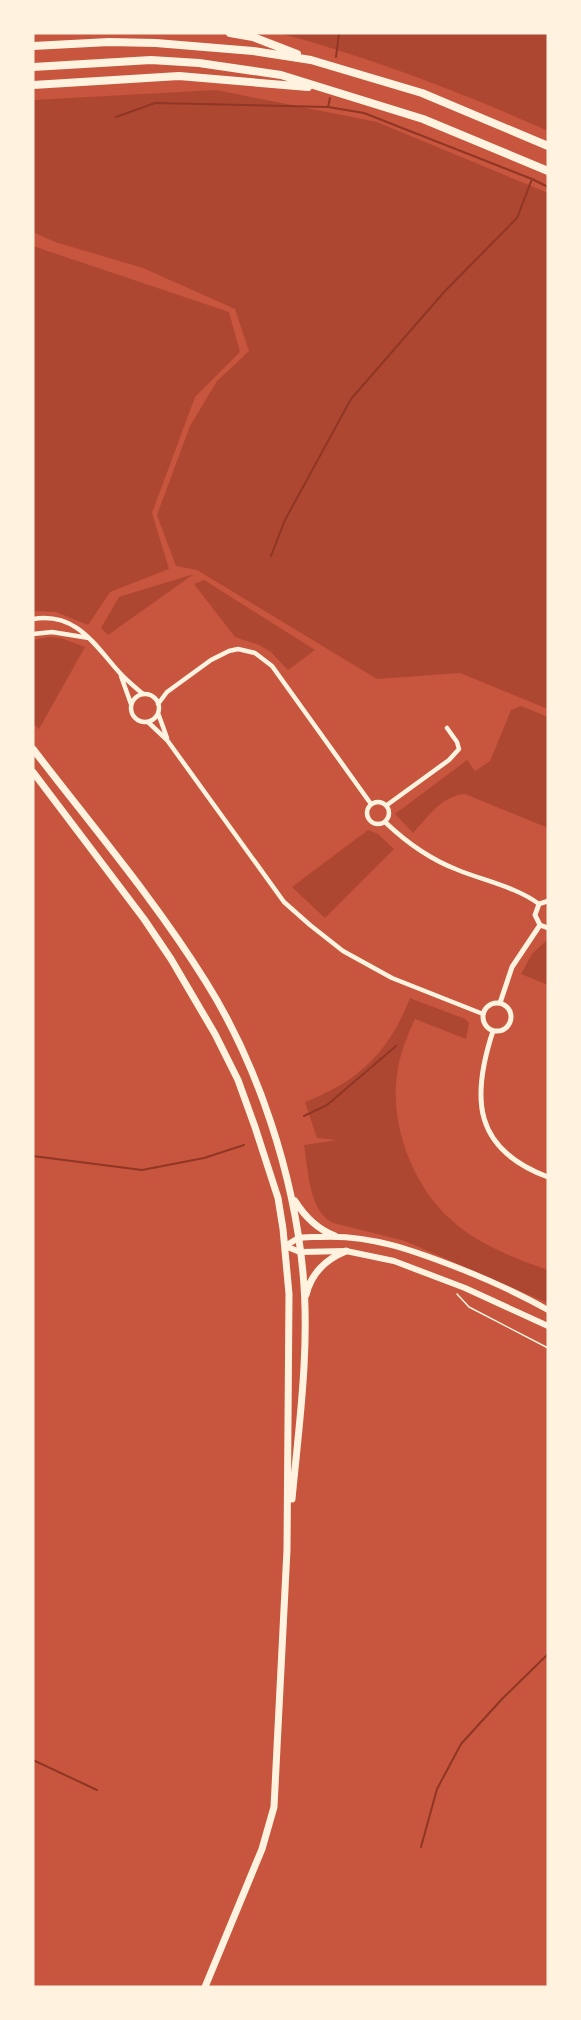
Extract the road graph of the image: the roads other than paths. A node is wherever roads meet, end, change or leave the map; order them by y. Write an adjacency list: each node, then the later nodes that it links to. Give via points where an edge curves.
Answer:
1 (230, 33): 3 (highway, via 253,37)
2 (33, 46): 3 (highway, via 156,43)
3 (311, 60): 7 (highway, via 422,93)
4 (33, 67): 6 (highway, via 151,60 280,75)
5 (33, 85): 6 (highway, via 179,76)
6 (322, 88): 8 (highway, via 423,119)
7 (548, 146)
8 (548, 171)
9 (33, 619): 11 (street, via 68,622)
10 (33, 634): 11 (street, via 52,632)
11 (91, 639): 12 (street)
12 (120, 673): 14 (street); 16 (street)
13 (167, 692): 15 (street); 17 (street); 24 (street, via 222,654 238,649 255,653 272,666)
14 (142, 694): 15 (street); 16 (street)
15 (150, 695): 17 (street)
16 (131, 704): 19 (street, via 134,718)
17 (158, 704): 18 (street)
18 (158, 713): 19 (street); 21 (street)
19 (148, 722): 21 (street)
20 (447, 728): 25 (street, via 459,749)
21 (167, 740): 32 (street, via 284,902 310,925 343,951 392,978)
22 (33, 749): 35 (main road, via 144,891 207,984 255,1080)
23 (33, 772): 38 (main road, via 144,919 215,1034 255,1127 278,1198)
24 (371, 804): 25 (street); 26 (street, via 367,810 369,820)
25 (387, 805): 26 (street)
26 (385, 822): 28 (street, via 434,859 517,891)
27 (548, 901): 28 (street)
28 (539, 904): 29 (street, via 535,915)
29 (540, 925): 30 (street); 31 (street, via 512,967)
30 (548, 928)
31 (500, 1003): 32 (street, via 491,1004); 33 (street, via 511,1018 503,1030)
32 (483, 1014): 33 (street, via 484,1022)
33 (493, 1031): 34 (street, via 480,1080 480,1102 486,1123 495,1142 509,1157)
34 (548, 1177)
35 (292, 1195): 36 (main road, via 309,1219); 37 (main road)
36 (335, 1236): 37 (main road); 42 (main road, via 366,1238 416,1251 511,1290)
37 (299, 1238): 38 (main road); 40 (main road)
38 (285, 1246): 40 (main road); 44 (main road, via 290,1315)
39 (346, 1251): 40 (main road); 41 (main road, via 328,1261 315,1275); 43 (main road, via 422,1271)
40 (300, 1252): 41 (main road)
41 (304, 1304): 44 (main road, via 304,1359)
42 (548, 1310)
43 (548, 1326)
44 (287, 1550): 45 (main road, via 274,1808)
45 (205, 1987)

